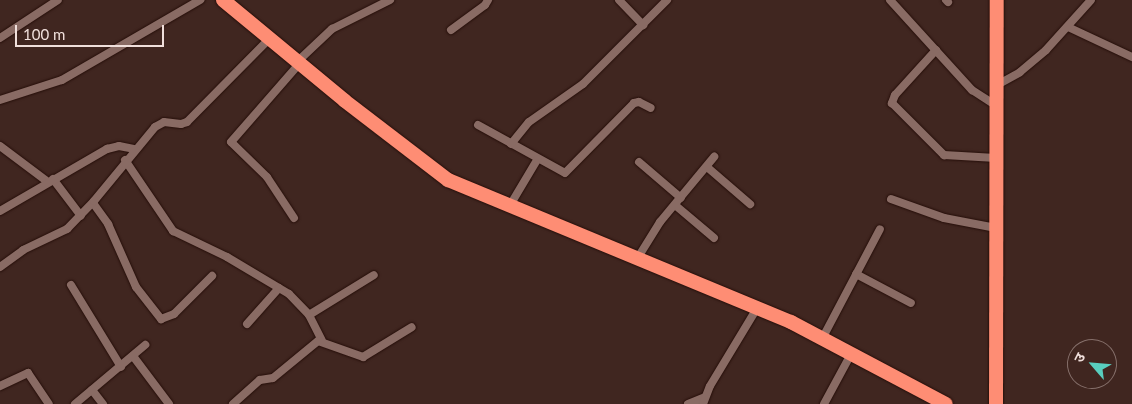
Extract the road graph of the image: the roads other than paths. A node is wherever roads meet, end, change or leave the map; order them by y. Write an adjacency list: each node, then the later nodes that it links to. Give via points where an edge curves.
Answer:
1 (58, 0): 14 (street)
2 (200, 0): 20 (street, via 62,80)
3 (223, 0): 15 (highway)
4 (390, 0): 18 (street, via 332,29)
5 (488, 0): 13 (street, via 486,5)
6 (620, 0): 11 (street)
7 (668, 0): 11 (street)
8 (890, 0): 16 (street)
9 (997, 0): 19 (highway)
10 (1091, 0): 12 (street)
11 (643, 25): 24 (street, via 583,84 529,122)
12 (1068, 27): 17 (street); 19 (street, via 1020,72)
13 (452, 30)
14 (0, 38)
15 (270, 38): 18 (highway); 26 (street, via 186,122 160,123)
16 (936, 50): 21 (street, via 972,90); 28 (street, via 895,95 892,103 944,155)
17 (1132, 57)
18 (299, 62): 38 (highway, via 425,164 470,191); 41 (street, via 232,142 264,173)
19 (995, 86): 21 (highway)
20 (0, 100)
21 (995, 105): 28 (highway)
22 (651, 108): 30 (street, via 634,103 566,172)
23 (478, 124): 24 (street)
24 (511, 144): 30 (street)
25 (0, 146): 33 (street)
26 (134, 149): 29 (street); 33 (street, via 119,146 107,149)
27 (714, 157): 32 (street)
28 (996, 158): 42 (highway)
29 (125, 160): 36 (street); 51 (street, via 173,231 220,253)
30 (536, 160): 38 (street)
31 (640, 162): 35 (street)
32 (707, 167): 35 (street); 37 (street)
33 (50, 181): 39 (street); 40 (street)
34 (891, 199): 42 (street, via 944,218)
35 (678, 202): 44 (street); 45 (street, via 657,226)
36 (93, 203): 40 (street); 49 (street, via 108,224 136,287 161,319 174,314)
37 (750, 204)
38 (509, 207): 45 (highway)
39 (0, 211)
40 (81, 216): 46 (street, via 67,229 23,250)
41 (294, 218)
42 (996, 228): 74 (highway)
43 (880, 229): 47 (street)
44 (714, 238)
45 (638, 259): 53 (highway)
46 (0, 267)
47 (856, 274): 52 (street); 57 (street)
48 (374, 275): 54 (street)
49 (212, 276)
50 (71, 285): 62 (street)
51 (279, 288): 54 (street); 55 (street)
52 (911, 303)
53 (757, 308): 57 (highway); 65 (street)
54 (309, 315): 58 (street)
55 (247, 324)
56 (412, 327): 58 (street, via 363,358)
57 (822, 339): 60 (highway)
58 (322, 340): 70 (street, via 311,345 273,378 260,380)
59 (145, 345): 61 (street)
60 (851, 354): 72 (street); 73 (highway)
61 (133, 356): 62 (street); 69 (street)
62 (120, 366): 64 (street)
63 (0, 386): 66 (street, via 28,373)
64 (92, 390): 67 (street); 68 (street)
65 (704, 400): 71 (street)
66 (49, 404)
67 (75, 404)
68 (103, 404)
69 (169, 404)
70 (233, 404)
71 (688, 404)
72 (824, 404)
73 (946, 404)
74 (996, 404)

